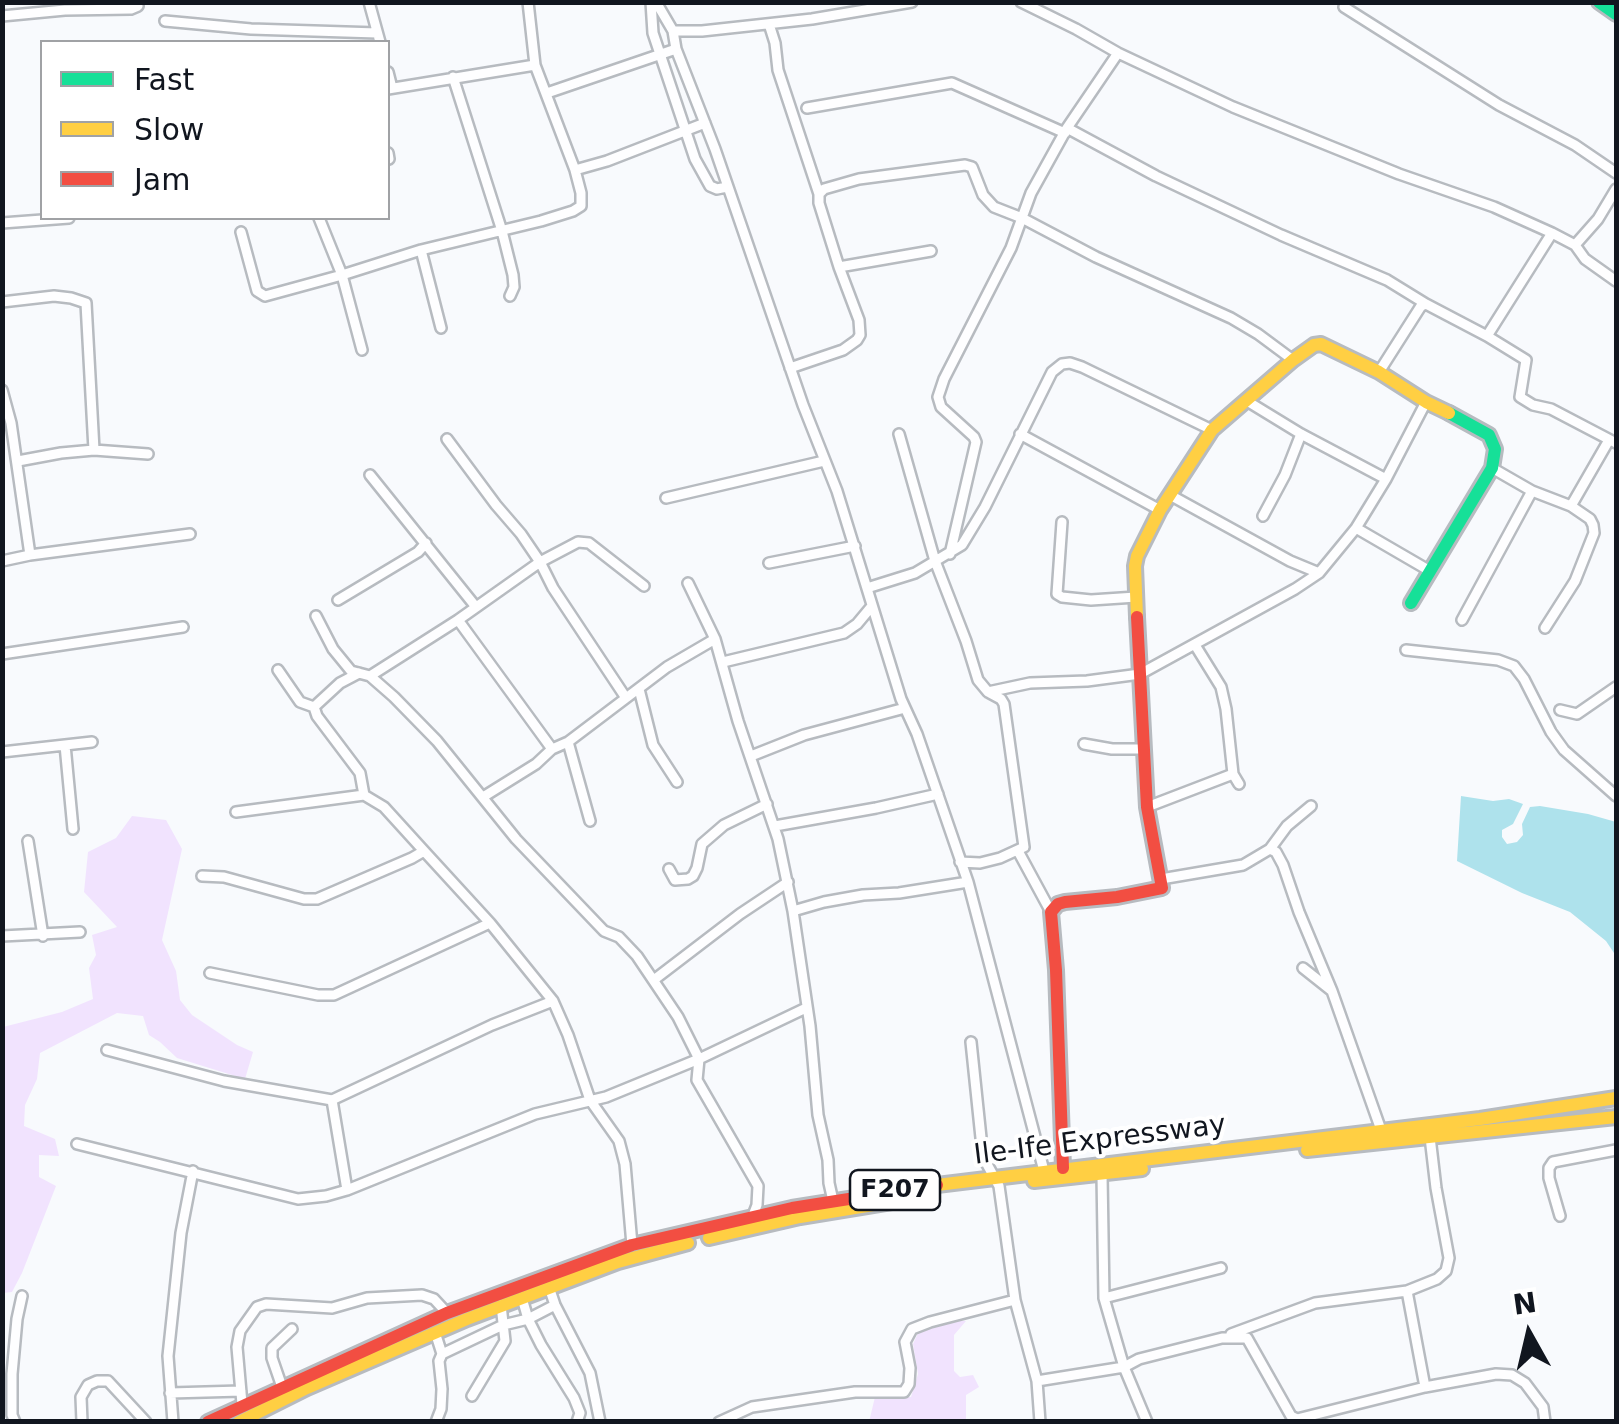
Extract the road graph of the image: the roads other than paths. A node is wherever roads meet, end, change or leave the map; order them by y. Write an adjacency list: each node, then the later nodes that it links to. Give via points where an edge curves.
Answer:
1 (137, 2): 8 (street, via 131,8)
2 (369, 2): 15 (street)
3 (528, 2): 19 (street)
4 (654, 2): 14 (street); 18 (street)
5 (912, 2): 13 (street)
6 (1021, 2): 17 (street)
7 (1599, 2): 10 (main road)
8 (65, 6): 11 (street)
9 (1344, 7): 28 (street)
10 (1616, 14)
11 (2, 16)
12 (165, 20): 15 (street)
13 (769, 24): 14 (street); 31 (street)
14 (673, 30): 16 (street)
15 (378, 38)
16 (676, 49): 18 (street); 24 (street)
17 (1118, 53): 26 (street); 38 (street, via 1233,107)
18 (660, 54): 22 (street); 25 (street)
19 (535, 65): 20 (street); 22 (street)
20 (454, 77): 21 (street); 36 (street)
21 (390, 89)
22 (547, 93): 27 (street)
23 (807, 108): 26 (street, via 952,83)
24 (705, 123): 25 (street); 29 (street)
25 (686, 130): 27 (street); 29 (street, via 704,178 710,186)
26 (1066, 130): 32 (street); 47 (street)
27 (575, 170): 36 (street, via 580,206)
28 (1616, 173)
29 (728, 186): 52 (street)
30 (1616, 189): 39 (street)
31 (819, 194): 32 (street, via 859,179 965,165 972,166 994,208); 42 (street)
32 (1022, 218): 51 (street, via 1230,318); 81 (street, via 938,397 976,442)
33 (43, 220): 35 (street)
34 (320, 220): 43 (street)
35 (2, 223)
36 (502, 231): 40 (street); 45 (street, via 513,275)
37 (241, 232): 43 (street, via 257,290 265,296)
38 (1552, 232): 39 (street); 49 (street)
39 (1575, 245): 44 (street)
40 (421, 250): 43 (street); 48 (street)
41 (932, 251): 42 (street)
42 (840, 267): 52 (street, via 860,335 843,350)
43 (342, 275): 50 (street)
44 (1616, 281)
45 (510, 296)
46 (2, 302): 63 (street, via 54,296 86,303)
47 (1426, 304): 49 (street); 53 (street)
48 (440, 328)
49 (1487, 336): 62 (street, via 1526,360 1520,396)
50 (362, 350)
51 (1293, 360): 53 (main road, via 1321,344); 55 (main road)
52 (790, 368): 66 (street)
53 (1379, 372): 56 (main road)
54 (2, 390): 65 (street)
55 (1248, 401): 57 (main road); 60 (street)
56 (1426, 402): 67 (main road, via 1490,435); 69 (street)
57 (1212, 430): 59 (street, via 1070,363 1052,372); 71 (main road)
58 (899, 434): 84 (street)
59 (1020, 434): 74 (street); 81 (street, via 971,534)
60 (1301, 434): 69 (street); 75 (street)
61 (448, 438): 85 (street)
62 (1613, 441): 73 (street)
63 (94, 450): 64 (street); 65 (street)
64 (148, 454)
65 (18, 461): 82 (street)
66 (824, 461): 72 (street); 80 (street)
67 (1492, 468): 70 (street); 87 (main road)
68 (370, 475): 79 (street)
69 (1386, 479): 77 (street)
70 (1532, 491): 73 (street); 99 (street)
71 (1170, 495): 74 (main road); 88 (street)
72 (666, 498)
73 (1572, 506): 101 (street, via 1590,519 1594,533 1575,582)
74 (1160, 510): 92 (main road, via 1137,556)
75 (1262, 516)
76 (1062, 522): 92 (street, via 1057,594)
77 (1356, 528): 87 (street); 88 (street)
78 (190, 534): 82 (street)
79 (426, 543): 93 (street); 96 (street)
80 (855, 546): 86 (street); 91 (street)
81 (950, 554): 84 (street)
82 (30, 555): 83 (street)
83 (2, 561)
84 (934, 561): 91 (street); 112 (street)
85 (540, 562): 90 (street, via 589,543); 96 (street); 113 (street)
86 (769, 564)
87 (1430, 571): 94 (main road)
88 (1319, 573): 103 (street)
89 (688, 583): 102 (street)
90 (644, 586)
91 (868, 588): 95 (street)
92 (1136, 597): 109 (main road)
93 (338, 600)
94 (1411, 603)
95 (872, 606): 106 (street, via 844,633); 115 (street)
96 (476, 607): 98 (street)
97 (316, 616): 108 (street, via 333,649 351,670)
98 (458, 620): 108 (street); 121 (street)
99 (1462, 620)
100 (183, 627): 105 (street)
101 (1545, 628)
102 (716, 639): 106 (street); 111 (street)
103 (1195, 645): 109 (street); 125 (street, via 1221,687)
104 (1406, 650): 130 (street, via 1514,666 1564,750)
105 (2, 654)
106 (723, 662): 124 (street)
107 (278, 670): 114 (street, via 300,702)
108 (364, 674): 114 (street, via 340,682); 131 (street, via 437,741)
109 (1140, 674): 112 (street); 122 (main road)
110 (1616, 688): 116 (street, via 1578,714)
111 (638, 689): 113 (street); 126 (street, via 653,746)
112 (988, 692): 142 (street, via 1004,704 1024,840)
113 (626, 698): 118 (street)
114 (314, 707): 129 (street, via 360,773)
115 (905, 708): 124 (street); 128 (street)
116 (1560, 710)
117 (92, 742): 120 (street)
118 (568, 742): 121 (street); 136 (street)
119 (1084, 744): 122 (street)
120 (66, 745): 123 (street); 138 (street)
121 (552, 749): 131 (street)
122 (1144, 749): 134 (main road)
123 (2, 752)
124 (751, 756): 132 (street)
125 (1233, 774): 127 (street); 134 (street)
126 (676, 782)
127 (1239, 784)
128 (938, 794): 137 (street); 143 (street)
129 (364, 795): 135 (street); 141 (street)
130 (1616, 796)
131 (483, 797): 157 (street)
132 (767, 804): 137 (street); 144 (street, via 702,844 693,876 676,880)
133 (1311, 806): 140 (street)
134 (1148, 807): 146 (main road)
135 (236, 812)
136 (590, 821)
137 (775, 826): 147 (street)
138 (73, 829)
139 (28, 842): 154 (street)
140 (1270, 849): 146 (street, via 1243,864); 158 (street, via 1283,865)
141 (424, 851): 145 (street, via 316,899); 151 (street)
142 (1018, 851): 143 (street); 150 (street)
143 (960, 862): 148 (street)
144 (668, 870)
145 (202, 876)
146 (1162, 879): 150 (main road, via 1159,890 1065,902)
147 (788, 882): 149 (street); 157 (street)
148 (968, 882): 149 (street); 175 (street)
149 (793, 911): 160 (street)
150 (1051, 912): 173 (main road)
151 (490, 924): 156 (street, via 334,995); 159 (street)
152 (80, 932): 154 (street)
153 (2, 936): 154 (street)
154 (43, 936)
155 (1302, 968): 158 (street)
156 (210, 973)
157 (655, 980): 163 (street)
158 (1332, 991): 169 (street)
159 (553, 1001): 165 (street); 166 (street)
160 (806, 1008): 163 (street); 179 (street)
161 (971, 1042): 177 (street, via 984,1156)
162 (107, 1050): 165 (street)
163 (699, 1059): 166 (street); 182 (street, via 697,1080 758,1186)
164 (1616, 1098): 168 (main road, Ile-Ife Expressway / F207)
165 (332, 1100): 178 (street)
166 (590, 1100): 178 (street, via 535,1114); 183 (street, via 619,1140)
167 (1616, 1117): 168 (main road, Ile-Ife Expressway / F207)
168 (1481, 1125): 170 (main road, Ile-Ife Expressway / F207)
169 (1382, 1130): 170 (main road, Ile-Ife Expressway / F207); 173 (main road, Ile-Ife Expressway / F207)
170 (1439, 1132): 176 (main road, Ile-Ife Expressway / F207); 186 (street, via 1446,1271)
171 (77, 1144): 174 (street)
172 (1616, 1150): 180 (street, via 1554,1162 1548,1178)
173 (1063, 1168): 175 (main road, Ile-Ife Expressway / F207)
174 (192, 1171): 178 (street, via 298,1199); 204 (street, via 168,1356)
175 (1044, 1171): 177 (main road, Ile-Ife Expressway / F207)
176 (1102, 1175): 177 (main road, Ile-Ife Expressway / F207); 189 (street)
177 (998, 1183): 179 (main road, Ile-Ife Expressway / F207); 181 (main road, Ile-Ife Expressway / F207); 190 (street)
178 (348, 1190)
179 (833, 1201): 181 (main road, Ile-Ife Expressway / F207)
180 (1560, 1216)
181 (780, 1217): 182 (main road, Ile-Ife Expressway / F207); 185 (main road, Ile-Ife Expressway / F207)
182 (752, 1218): 183 (main road, Ile-Ife Expressway / F207)
183 (632, 1245): 193 (main road, Ile-Ife Expressway / F207)
184 (1221, 1268): 189 (street)
185 (550, 1287): 188 (main road, Ile-Ife Expressway / F207); 192 (street)
186 (1407, 1291): 198 (street, via 1315,1303); 203 (street)
187 (22, 1296): 209 (street, via 12,1374)
188 (522, 1298): 191 (main road, Ile-Ife Expressway / F207); 194 (street)
189 (1104, 1298): 200 (street)
190 (1015, 1300): 201 (street); 208 (street, via 912,1329 904,1392 752,1407)
191 (501, 1305): 195 (street); 197 (main road, Ile-Ife Expressway / F207)
192 (554, 1305): 194 (street); 217 (street, via 590,1373)
193 (447, 1313): 202 (main road, Ile-Ife Expressway / F207); 206 (street, via 422,1295 332,1308 257,1306 237,1347)
194 (528, 1318): 195 (street); 216 (street, via 574,1398)
195 (503, 1325): 199 (street); 205 (street, via 504,1341)
196 (292, 1329): 202 (street, via 272,1348)
197 (434, 1332): 199 (street); 214 (main road, Ile-Ife Expressway / F207)
198 (1222, 1338): 200 (street); 207 (street, via 1248,1338)
199 (442, 1354): 215 (street)
200 (1124, 1367): 201 (street); 219 (street)
201 (1037, 1380): 218 (street)
202 (282, 1387): 206 (main road, Ile-Ife Expressway / F207)
203 (1424, 1388): 207 (street); 220 (street, via 1512,1375 1536,1396)
204 (170, 1393): 206 (street); 212 (street)
205 (472, 1396)
206 (242, 1398): 213 (main road, Ile-Ife Expressway / F207)
207 (1295, 1420)
208 (718, 1421)
209 (15, 1422)
210 (82, 1422): 211 (street, via 81,1397 88,1386 108,1381)
211 (146, 1422)
212 (173, 1422)
213 (208, 1422)
214 (239, 1422)
215 (436, 1422)
216 (577, 1422)
217 (600, 1422)
218 (1040, 1422)
219 (1147, 1422)
220 (1545, 1422)

